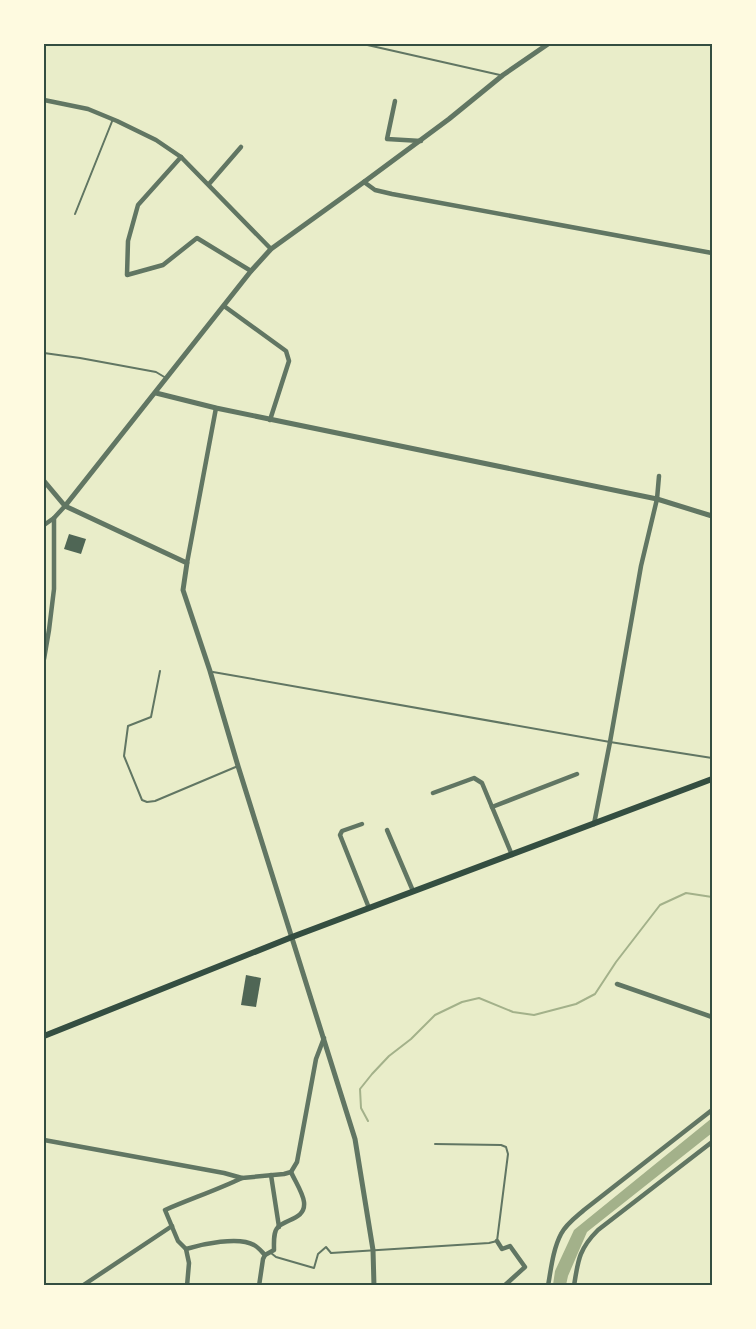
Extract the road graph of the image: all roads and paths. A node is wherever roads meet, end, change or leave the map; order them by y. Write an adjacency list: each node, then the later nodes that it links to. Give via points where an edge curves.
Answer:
1 (363, 44): 3 (lane)
2 (548, 44): 3 (street)
3 (503, 75): 7 (street)
4 (44, 100): 6 (street)
5 (395, 101): 7 (street, via 387,139)
6 (113, 119): 9 (street); 12 (lane)
7 (421, 141): 10 (street)
8 (241, 147): 11 (street)
9 (182, 157): 11 (street); 15 (street, via 138,205 128,241 127,275 163,265 197,238)
10 (364, 182): 13 (street); 14 (street, via 375,190 392,194)
11 (208, 184): 13 (street)
12 (75, 214)
13 (271, 249): 15 (street)
14 (712, 253)
15 (251, 271): 16 (street)
16 (224, 306): 18 (street); 21 (street, via 286,351 289,361)
17 (44, 353): 18 (lane, via 156,372)
18 (166, 379): 19 (street)
19 (156, 393): 20 (street); 25 (street)
20 (216, 408): 21 (street); 29 (street)
21 (270, 420): 24 (street)
22 (659, 476): 24 (street)
23 (44, 481): 25 (street)
24 (657, 499): 26 (street); 33 (street)
25 (65, 507): 27 (street); 29 (street)
26 (712, 516)
27 (54, 518): 28 (street); 30 (street, via 54,589)
28 (44, 525)
29 (187, 563): 32 (street, via 183,590)
30 (44, 659)
31 (160, 671): 35 (lane, via 151,717 128,726 124,756 142,800 155,801)
32 (210, 671): 33 (lane); 35 (street)
33 (610, 742): 34 (lane); 41 (street)
34 (712, 758)
35 (238, 765): 46 (street)
36 (577, 774): 39 (street)
37 (712, 779): 41 (main road)
38 (433, 793): 39 (street, via 474,778 482,783)
39 (492, 807): 43 (street)
40 (362, 824): 45 (street, via 340,835)
41 (594, 824): 43 (main road)
42 (387, 830): 44 (street)
43 (512, 855): 44 (main road)
44 (413, 891): 45 (main road)
45 (369, 908): 46 (main road)
46 (292, 936): 49 (main road); 50 (street)
47 (617, 984): 48 (street)
48 (712, 1017)
49 (44, 1036)
50 (324, 1038): 55 (street, via 316,1059 297,1162); 62 (street, via 355,1139)
51 (712, 1110): 69 (street, via 568,1224 561,1234)
52 (44, 1140): 57 (street)
53 (712, 1142): 70 (street, via 585,1243)
54 (435, 1144): 60 (lane, via 506,1147)
55 (291, 1172): 56 (street); 59 (street, via 304,1207 299,1215)
56 (271, 1175): 57 (street); 59 (street)
57 (242, 1178): 58 (street, via 165,1210)
58 (172, 1226): 61 (street); 64 (street)
59 (279, 1227): 63 (street, via 274,1235 274,1250)
60 (497, 1241): 62 (lane); 68 (street, via 502,1249 510,1246 525,1267)
61 (186, 1249): 63 (street, via 212,1242 242,1242); 65 (street)
62 (374, 1250): 63 (lane, via 331,1252 326,1247 318,1254 314,1268); 67 (street)
63 (268, 1254): 66 (street)
64 (82, 1286)
65 (187, 1286)
66 (259, 1286)
67 (374, 1286)
68 (504, 1286)
69 (548, 1286)
70 (574, 1286)

